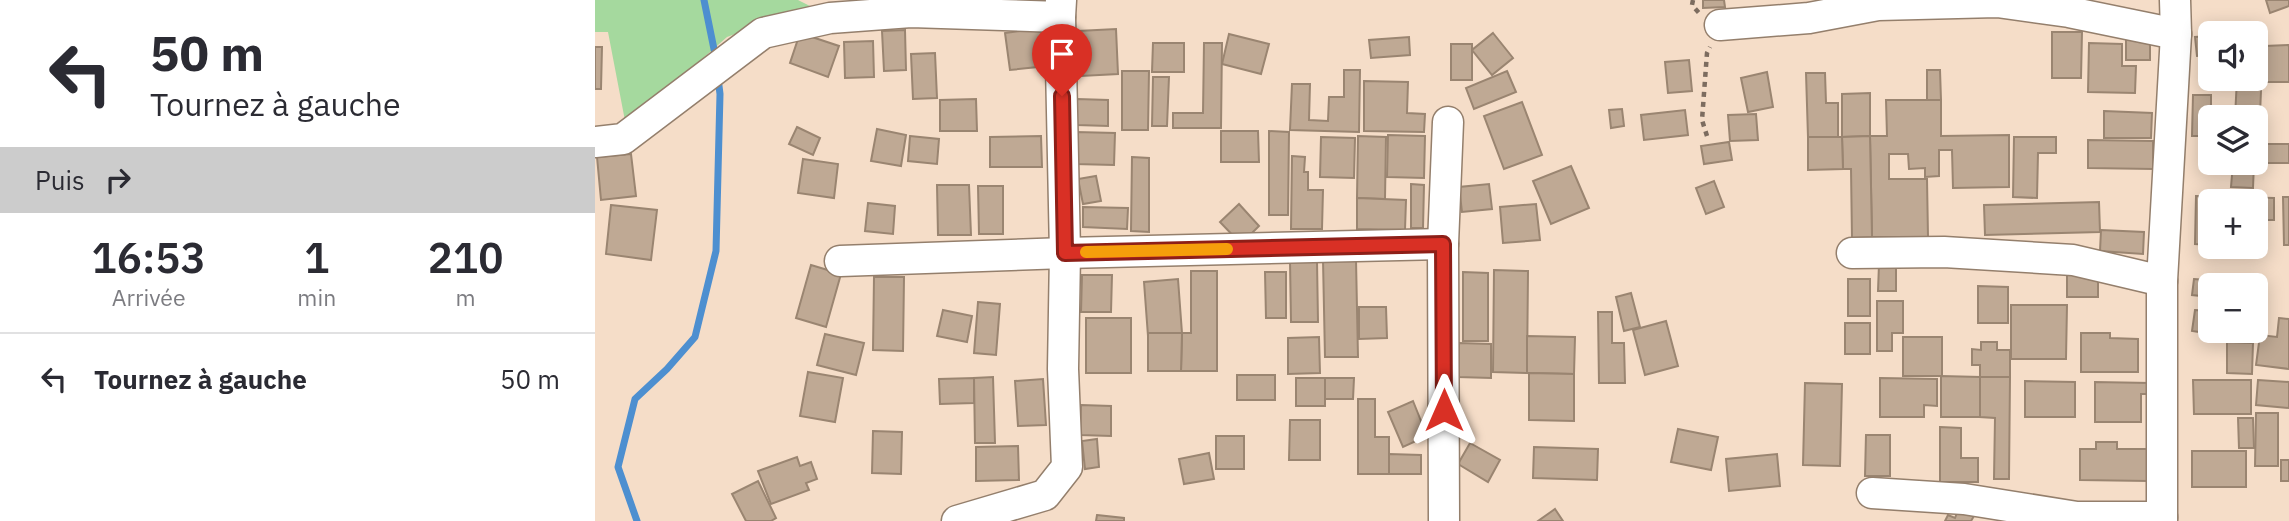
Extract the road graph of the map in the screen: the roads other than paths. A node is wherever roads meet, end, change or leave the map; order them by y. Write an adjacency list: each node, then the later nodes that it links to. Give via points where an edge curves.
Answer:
1 (2175, 0): 4 (street)
2 (1061, 9): 6 (street, via 830,18 763,33 623,139); 8 (street)
3 (1720, 25): 4 (street, via 1809,18 1878,5 1997,2)
4 (2176, 34): 11 (street)
5 (1448, 122): 7 (street)
6 (595, 142)
7 (1443, 244): 8 (street); 15 (street)
8 (1065, 253): 10 (street); 14 (street, via 1067,467 1045,495)
9 (1852, 253): 11 (street, via 2073,260)
10 (840, 261)
11 (2162, 281): 13 (street)
12 (1872, 494): 13 (street, via 1964,499 2077,517)
13 (2162, 519)
14 (957, 521)
15 (1444, 521)

